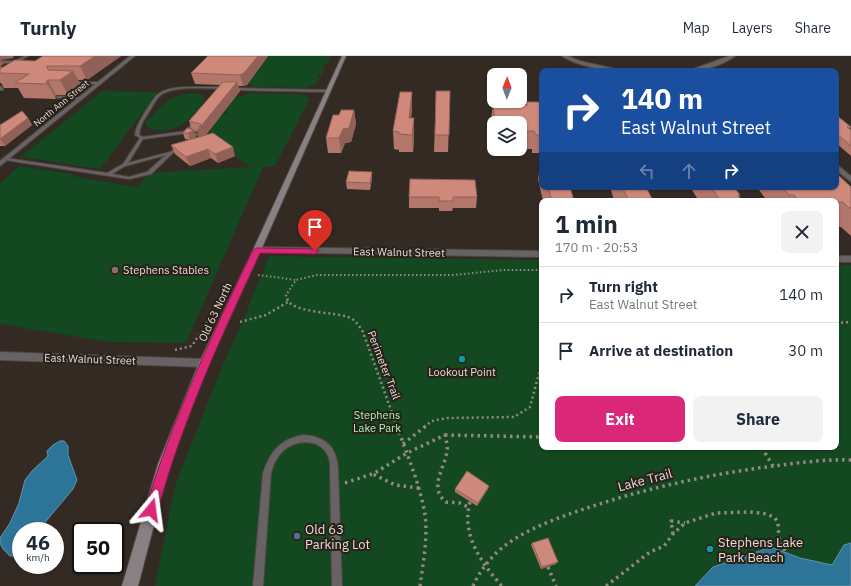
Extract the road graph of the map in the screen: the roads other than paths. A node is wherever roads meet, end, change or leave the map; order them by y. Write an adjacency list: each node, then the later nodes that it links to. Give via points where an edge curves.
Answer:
1 (27, 56): 6 (lane, via 16,62)
2 (133, 56): 10 (street, North Ann Street)
3 (344, 56): 12 (main road, Old 63 North)
4 (564, 56): 7 (street)
5 (733, 56): 8 (street)
6 (0, 62)
7 (607, 68)
8 (702, 68)
9 (64, 82): 10 (lane)
10 (100, 83): 15 (street, North Ann Street)
11 (224, 88): 12 (lane); 13 (lane); 18 (lane, via 191,88 162,93 138,126 138,135)
12 (328, 91): 27 (main road, Old 63 North)
13 (219, 94)
14 (58, 97): 15 (lane)
15 (81, 98): 22 (street, North Ann Street)
16 (198, 118): 17 (lane)
17 (189, 132): 18 (lane); 19 (lane, via 201,135)
18 (142, 138): 23 (lane)
19 (192, 142)
20 (186, 145): 21 (lane)
21 (172, 152): 23 (lane); 25 (lane, via 149,173 129,178)
22 (2, 161): 25 (lane)
23 (124, 165): 25 (lane)
24 (839, 169): 26 (street)
25 (108, 175)
26 (851, 180)
27 (257, 250): 28 (street, East Walnut Street); 32 (main road, Old 63 North)
28 (539, 254)
29 (839, 259): 30 (street)
30 (851, 259)
31 (0, 356): 32 (street, East Walnut Street)
32 (204, 363): 33 (main road, Old 63 North, via 164,464)
33 (130, 586)
34 (258, 586): 35 (lane, via 269,464 285,444 299,439 312,439 324,444 331,453 335,486)
35 (337, 586)

